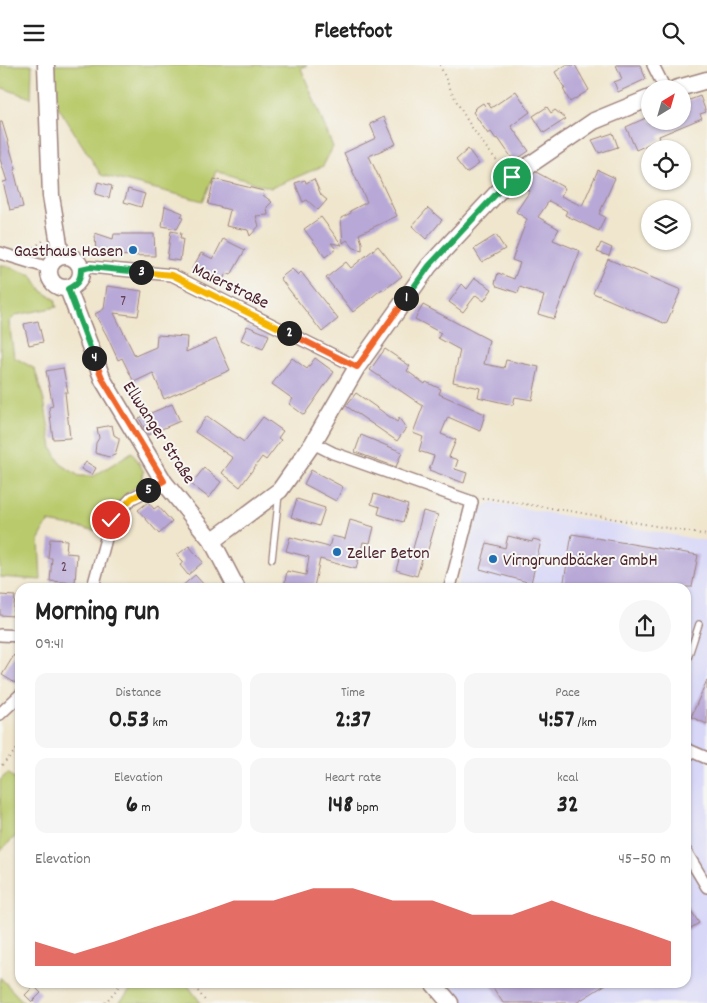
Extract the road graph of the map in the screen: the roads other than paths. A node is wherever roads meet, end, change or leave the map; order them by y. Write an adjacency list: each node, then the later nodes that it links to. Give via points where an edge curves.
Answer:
1 (46, 65): 8 (street, via 51,196)
2 (653, 65): 3 (street)
3 (660, 80)
4 (707, 81): 5 (street)
5 (691, 85)
6 (641, 102): 12 (street, via 594,121 512,177 429,266)
7 (0, 253): 9 (street)
8 (61, 256): 9 (street); 10 (street, via 73,258)
9 (48, 268): 11 (street, via 48,275 55,286)
10 (81, 269): 11 (street, via 79,281); 12 (street, Maierstraße, via 90,267 172,275)
11 (68, 289): 14 (street, Ellwanger Straße, via 103,380)
12 (357, 367): 13 (street)
13 (313, 443): 15 (street); 20 (street, via 333,453 472,501)
14 (164, 481): 16 (street, Ellwanger Straße); 18 (street, via 132,498 111,520)
15 (280, 491): 16 (street); 17 (lane)
16 (212, 541): 19 (street, Ellwanger Straße)
17 (272, 559)
18 (94, 583)
19 (234, 583)
20 (451, 583)
21 (699, 624): 24 (lane)
22 (0, 635): 23 (street)
23 (15, 636)
24 (691, 649)
25 (15, 700): 26 (street)
26 (0, 714)
27 (691, 751): 28 (street)
28 (707, 758)
29 (691, 860): 30 (street)
30 (707, 887)
31 (437, 988): 32 (street)
32 (450, 1003)

